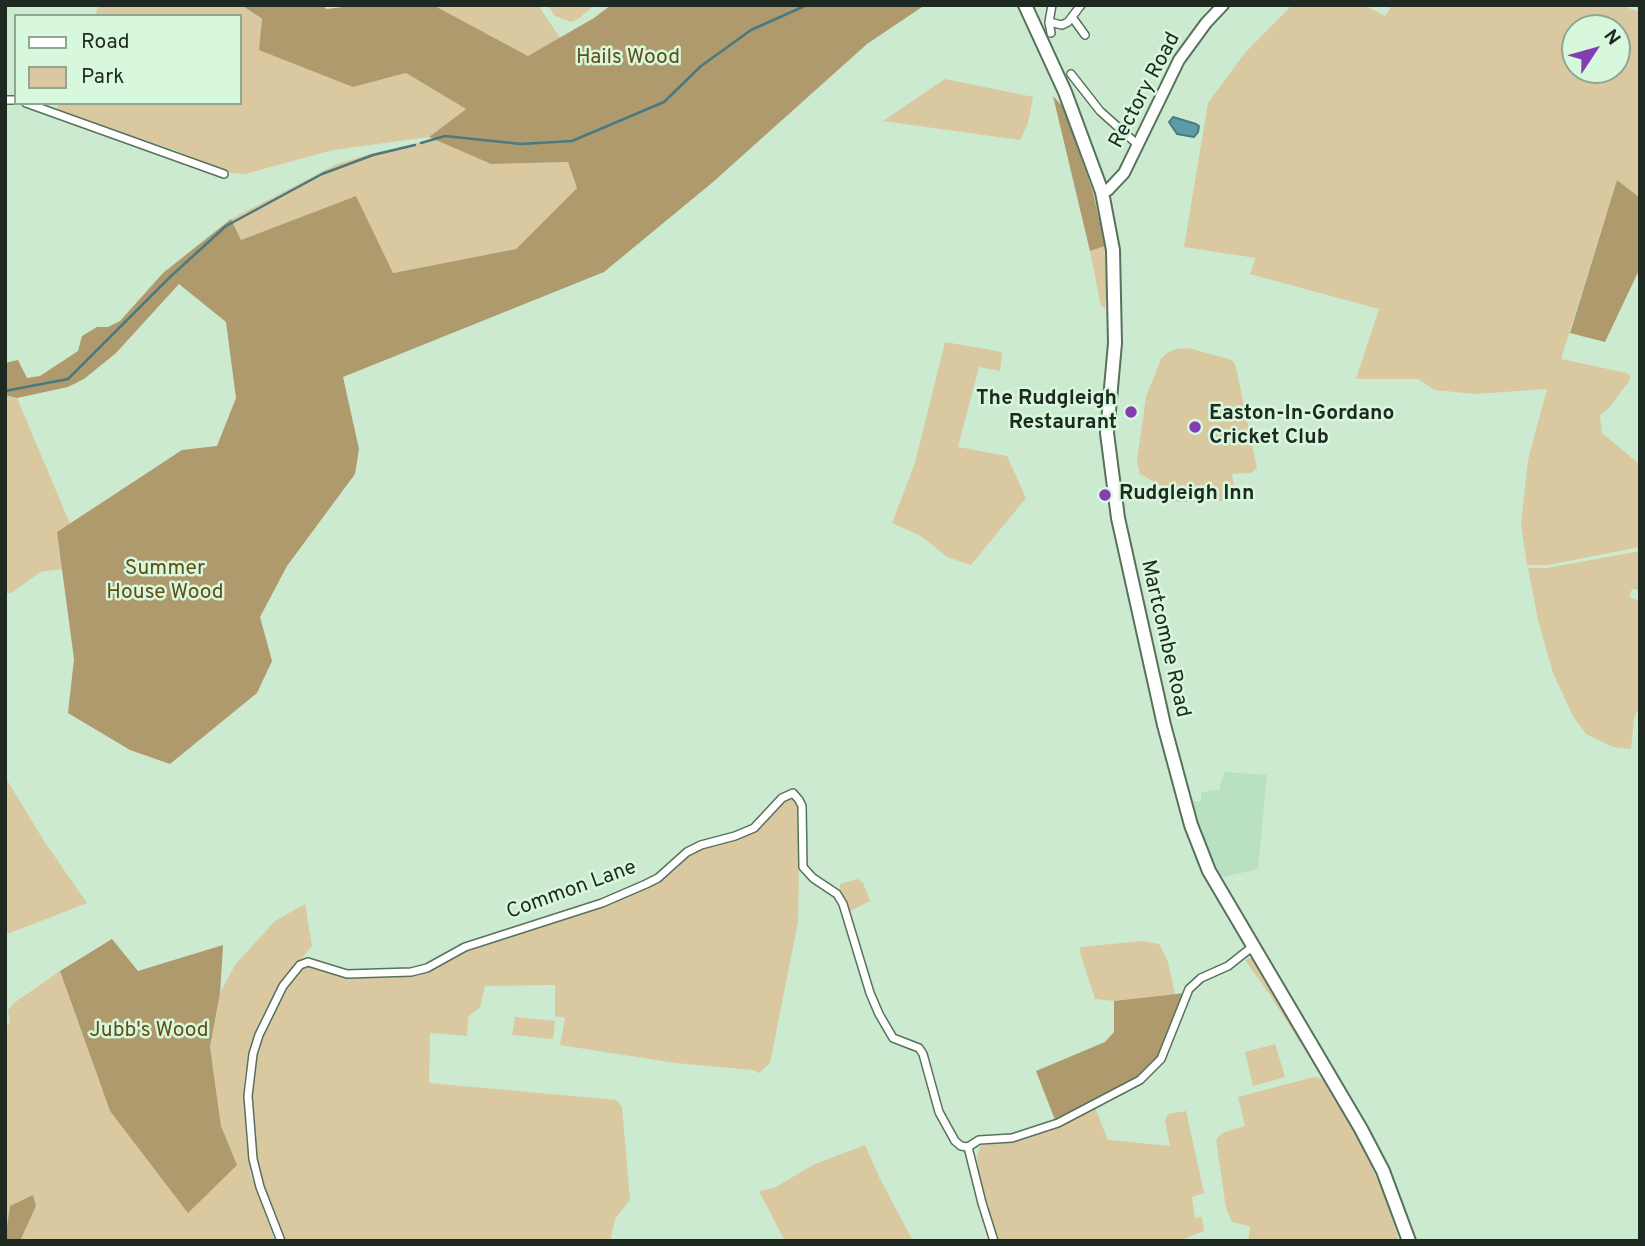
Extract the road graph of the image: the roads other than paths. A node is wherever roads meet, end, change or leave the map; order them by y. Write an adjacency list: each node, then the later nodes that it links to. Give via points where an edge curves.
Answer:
1 (1025, 5): 13 (main road, Martcombe Road, via 1065,92)
2 (1052, 5): 6 (street)
3 (1081, 5): 5 (street)
4 (1223, 5): 11 (street, Rectory Road, via 1180,60)
5 (1072, 17): 6 (street, via 1062,25); 8 (street)
6 (1049, 22): 7 (street)
7 (1051, 33)
8 (1085, 34)
9 (1071, 74): 11 (street, via 1100,111)
10 (32, 105): 12 (street)
11 (1138, 145): 13 (street, Rectory Road, via 1124,173)
12 (225, 174)
13 (1102, 192): 14 (main road, Martcombe Road, via 1114,260 1115,343 1107,433 1118,518 1191,825 1209,871)
14 (1252, 947): 15 (street, via 1189,989 1161,1059 1140,1080 1058,1123 1012,1138 979,1140); 18 (main road, Martcombe Road, via 1361,1129 1383,1171)
15 (968, 1147): 16 (street, Common Lane, via 955,1141 939,1112 919,1048 892,1038 878,1014 843,904 803,867 802,806 793,793 782,798 754,828 694,848 646,884 602,903 464,947 427,968 347,974 308,962 300,965 283,986 259,1035 248,1096 260,1187); 17 (street)
16 (281, 1241)
17 (994, 1241)
18 (1409, 1241)

